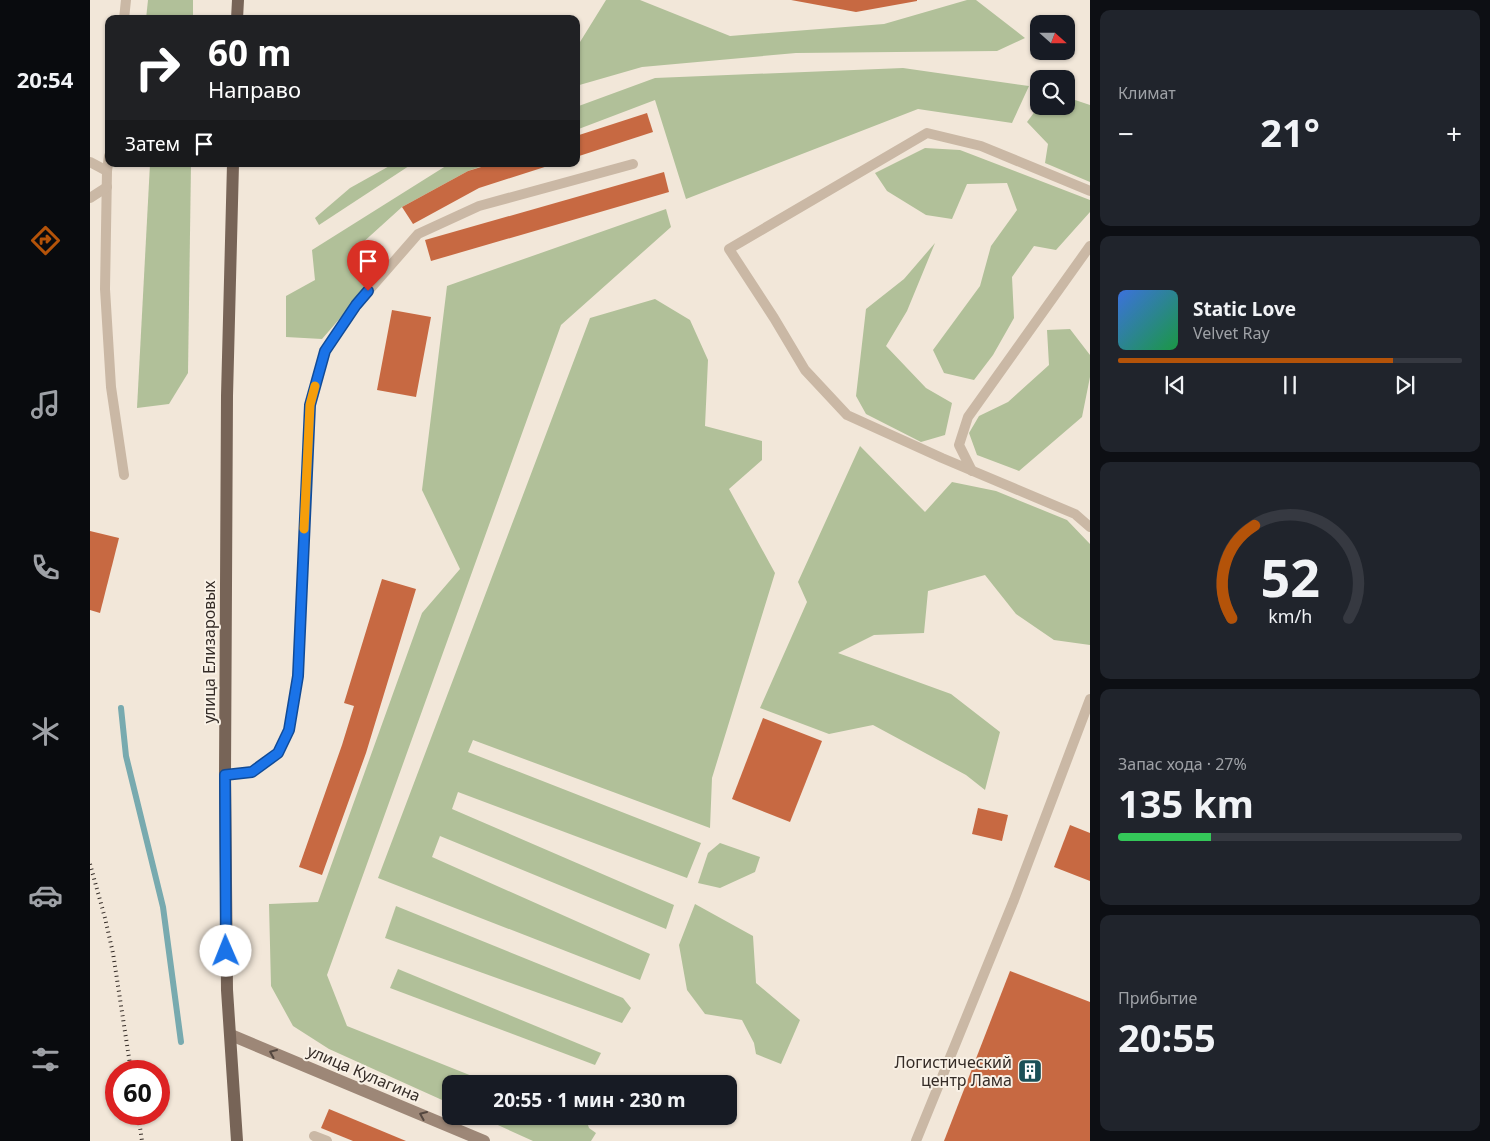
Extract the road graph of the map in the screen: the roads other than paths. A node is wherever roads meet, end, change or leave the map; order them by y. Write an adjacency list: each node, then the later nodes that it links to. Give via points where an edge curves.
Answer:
1 (126, 0): 3 (lane)
2 (238, 0): 4 (main road)
3 (124, 15)
4 (237, 15)
5 (90, 162): 9 (lane)
6 (633, 164): 18 (lane, via 479,206 418,234 356,305 325,351 310,405 298,676 289,730 278,753 252,772)
7 (108, 167): 9 (lane)
8 (233, 167): 18 (main road, улица Елизаровых, via 226,396)
9 (107, 171): 10 (lane)
10 (107, 187): 12 (lane); 15 (lane, via 105,289 111,387)
11 (1090, 191): 14 (lane, via 981,146 927,133 728,249 805,370 847,415)
12 (90, 198)
13 (1090, 246): 14 (lane, via 968,417 960,445)
14 (972, 471): 16 (lane, via 1075,514)
15 (124, 476)
16 (1090, 527)
17 (1090, 699): 24 (lane, via 1014,900)
18 (225, 775): 19 (main road, улица Елизаровых, via 227,990)
19 (231, 1035): 21 (main road, улица Елизаровых); 23 (street, улица Кулагина, one-way to 19)
20 (314, 1136): 22 (lane)
21 (237, 1141)
22 (326, 1141)
23 (484, 1141)
24 (916, 1141)

